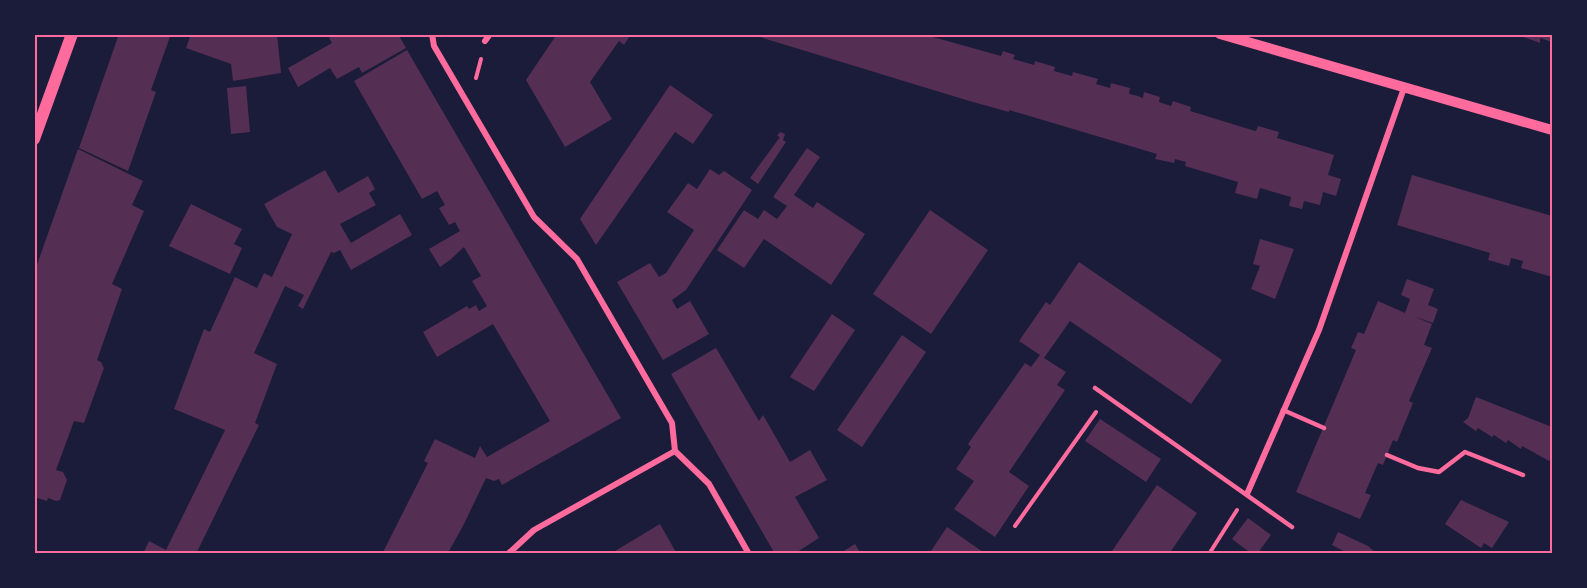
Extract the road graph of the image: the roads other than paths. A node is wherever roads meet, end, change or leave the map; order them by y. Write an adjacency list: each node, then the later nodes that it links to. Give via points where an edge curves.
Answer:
1 (72, 34): 6 (main road)
2 (432, 34): 10 (street, via 434,46 534,217 577,259 672,423)
3 (1220, 34): 4 (street)
4 (1404, 88): 5 (street); 8 (street, via 1319,330)
5 (1552, 130)
6 (34, 139)
7 (1095, 388): 13 (lane)
8 (1284, 410): 9 (lane); 13 (street)
9 (1324, 428)
10 (675, 451): 15 (street, via 534,530); 16 (street, via 709,484)
11 (1387, 455): 12 (lane, via 1439,472 1465,452)
12 (1523, 475)
13 (1247, 494): 14 (lane)
14 (1292, 527)
15 (508, 554)
16 (749, 554)

